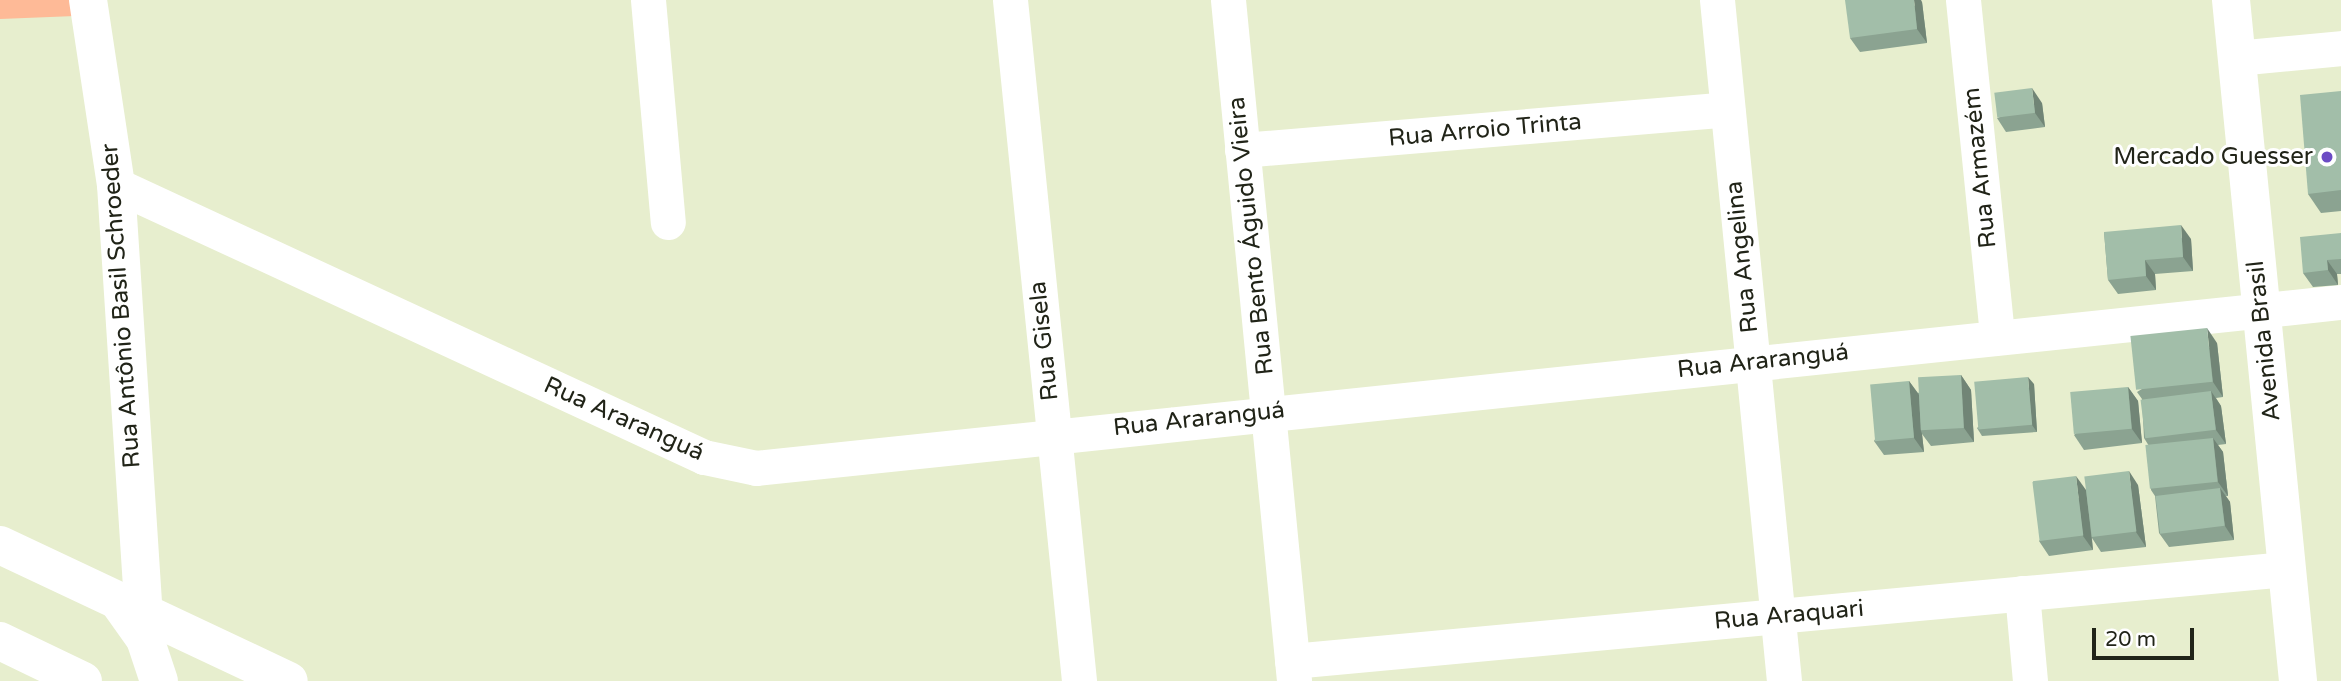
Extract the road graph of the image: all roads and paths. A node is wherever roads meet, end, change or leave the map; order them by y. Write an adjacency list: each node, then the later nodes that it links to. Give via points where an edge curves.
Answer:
1 (88, 0): 12 (main road, Rua Antônio Basil Schroeder)
2 (648, 0): 13 (street)
3 (1010, 0): 19 (street, Rua Gisela)
4 (1228, 0): 11 (street, Rua Bento Águido Vieira)
5 (1717, 0): 10 (street, Rua Angelina)
6 (1963, 0): 16 (street, Rua Armazém)
7 (2231, 0): 9 (main road, Avenida Brasil)
8 (2341, 48): 9 (street)
9 (2236, 58): 15 (main road, Avenida Brasil)
10 (1727, 109): 11 (street, Rua Arroio Trinta); 17 (street, Rua Angelina)
11 (1242, 150): 18 (street, Rua Bento Águido Vieira)
12 (116, 185): 19 (street, Rua Araranguá, via 704,457 757,468 812,467); 23 (main road, Rua Antônio Basil Schroeder)
13 (668, 222)
14 (2341, 302): 15 (street, Rua Araranguá)
15 (2261, 310): 16 (street, Rua Araranguá); 21 (main road, Avenida Brasil)
16 (1997, 337): 17 (street, Rua Araranguá)
17 (1752, 362): 18 (street, Rua Araranguá); 24 (street, Rua Angelina)
18 (1268, 412): 19 (street, Rua Araranguá); 27 (street, Rua Bento Águido Vieira)
19 (1054, 434): 32 (street, Rua Gisela)
20 (0, 545): 23 (main road)
21 (2286, 569): 22 (street, Rua Araquari); 35 (main road, Avenida Brasil)
22 (2022, 593): 24 (street, Rua Araquari); 34 (street)
23 (131, 607): 26 (main road); 29 (main road)
24 (1777, 616): 27 (street, Rua Araquari); 33 (street, Rua Angelina)
25 (0, 641): 28 (main road)
26 (209, 643): 30 (main road, via 187,652); 31 (main road)
27 (1294, 671)
28 (83, 681)
29 (159, 681)
30 (165, 681)
31 (289, 681)
32 (1079, 681)
33 (1784, 681)
34 (2030, 681)
35 (2298, 681)

